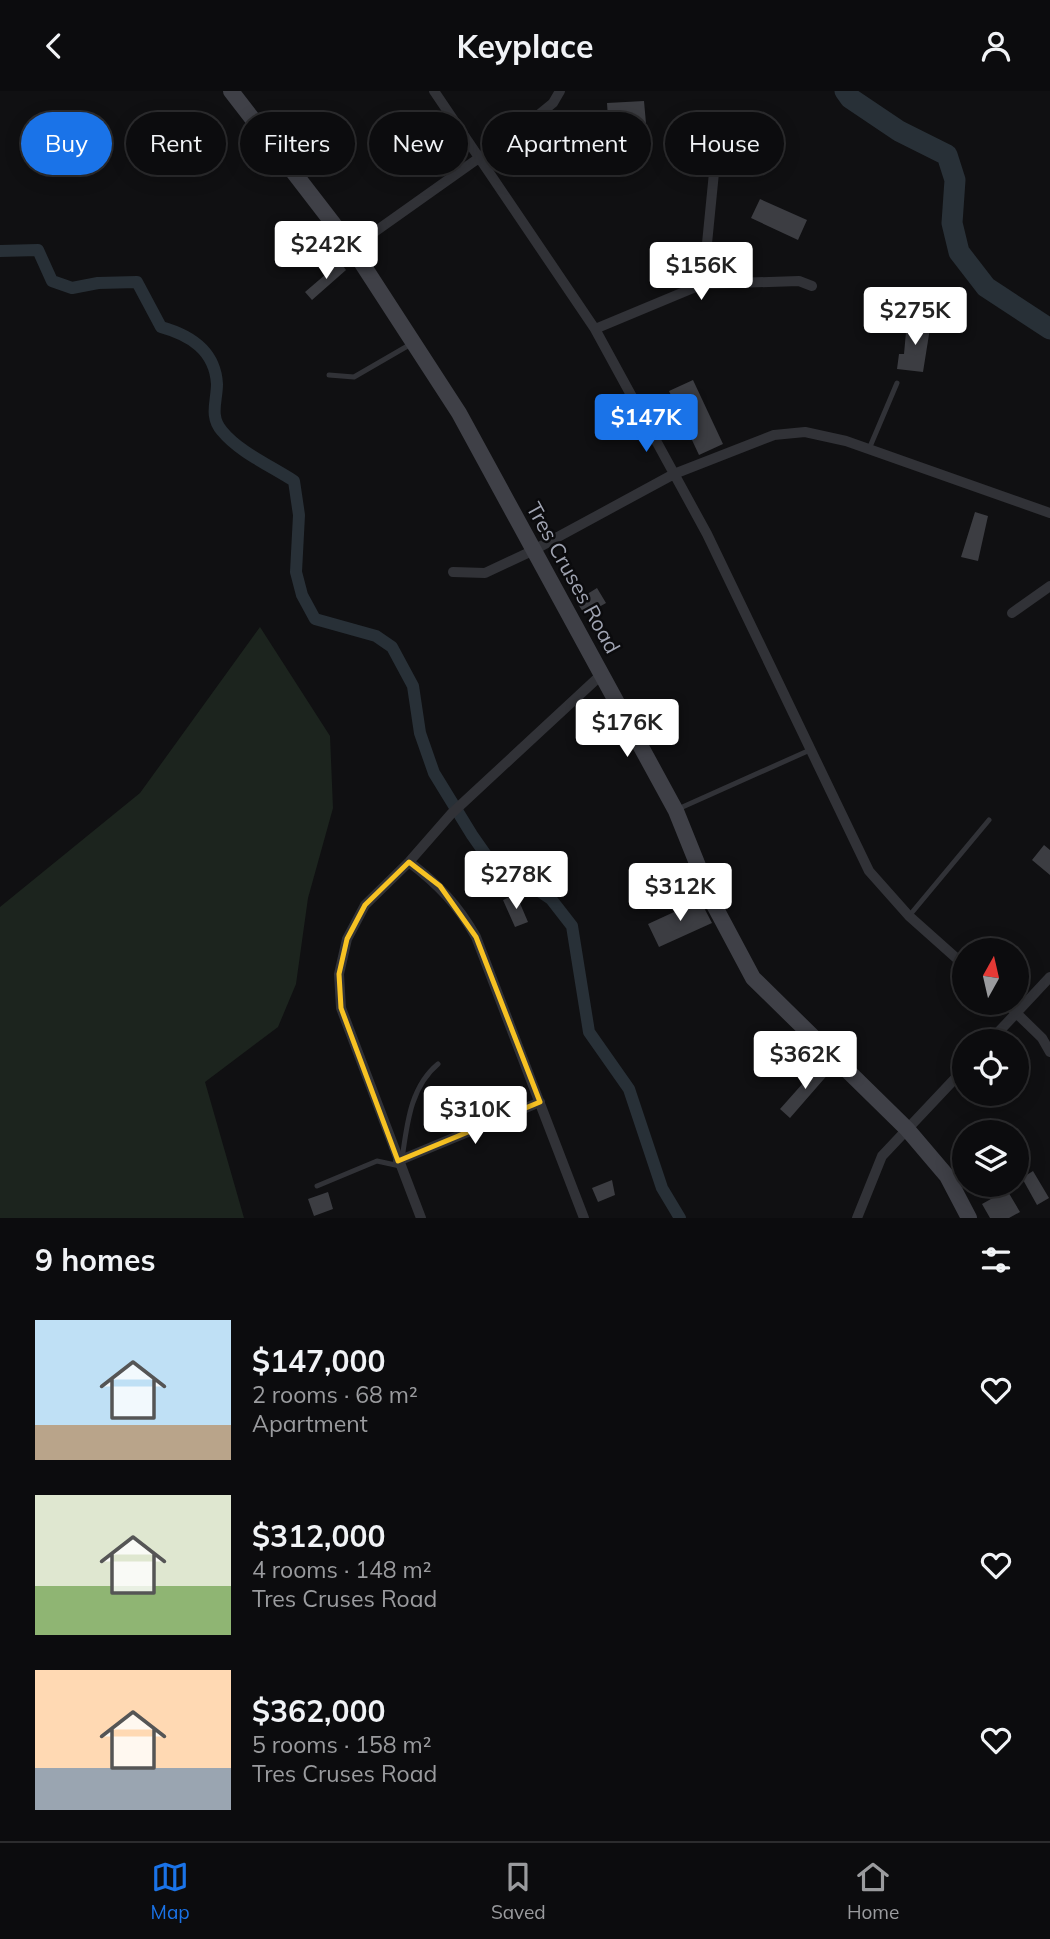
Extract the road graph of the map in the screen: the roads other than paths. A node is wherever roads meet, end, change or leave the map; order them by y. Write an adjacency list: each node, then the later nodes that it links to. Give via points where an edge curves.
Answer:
1 (231, 91): 6 (main road, Tres Cruses Road)
2 (434, 91): 4 (street)
3 (561, 91): 4 (street, via 553,103)
4 (481, 157): 6 (street); 9 (street)
5 (714, 175): 7 (street)
6 (352, 248): 10 (main road, Tres Cruses Road)
7 (703, 284): 8 (street, via 799,281); 9 (street)
8 (812, 286)
9 (595, 330): 14 (street)
10 (414, 342): 11 (lane, via 354,377); 16 (main road, Tres Cruses Road, via 459,413)
11 (329, 375)
12 (897, 383): 13 (lane)
13 (870, 449): 14 (street, via 805,432 774,435); 15 (street)
14 (674, 474): 16 (street); 21 (street)
15 (1050, 513)
16 (532, 551): 17 (street, via 485,573); 20 (main road, Tres Cruses Road)
17 (453, 572)
18 (1050, 586): 19 (street)
19 (1012, 613)
20 (602, 674): 22 (main road, Tres Cruses Road); 24 (street, via 451,814)
21 (812, 749): 22 (lane); 25 (street, via 869,871)
22 (676, 811): 36 (main road, Tres Cruses Road, via 713,903 753,978)
23 (989, 820): 25 (lane)
24 (409, 862): 35 (street, via 440,885 476,937); 37 (street, via 365,905 347,939 339,974 341,1008)
25 (909, 916): 26 (street)
26 (952, 954)
27 (1050, 977): 28 (street)
28 (1029, 1000)
29 (1015, 1015): 31 (street)
30 (1019, 1015): 32 (street)
31 (1002, 1029)
32 (1050, 1052)
33 (438, 1063): 37 (lane, via 412,1103)
34 (952, 1082): 36 (street)
35 (540, 1102): 37 (street); 40 (street)
36 (907, 1129): 41 (street, via 882,1156); 42 (main road, Tres Cruses Road, via 947,1176)
37 (400, 1162): 38 (lane, via 377,1161); 39 (street)
38 (317, 1186)
39 (421, 1218)
40 (584, 1218)
41 (857, 1218)
42 (970, 1218)

